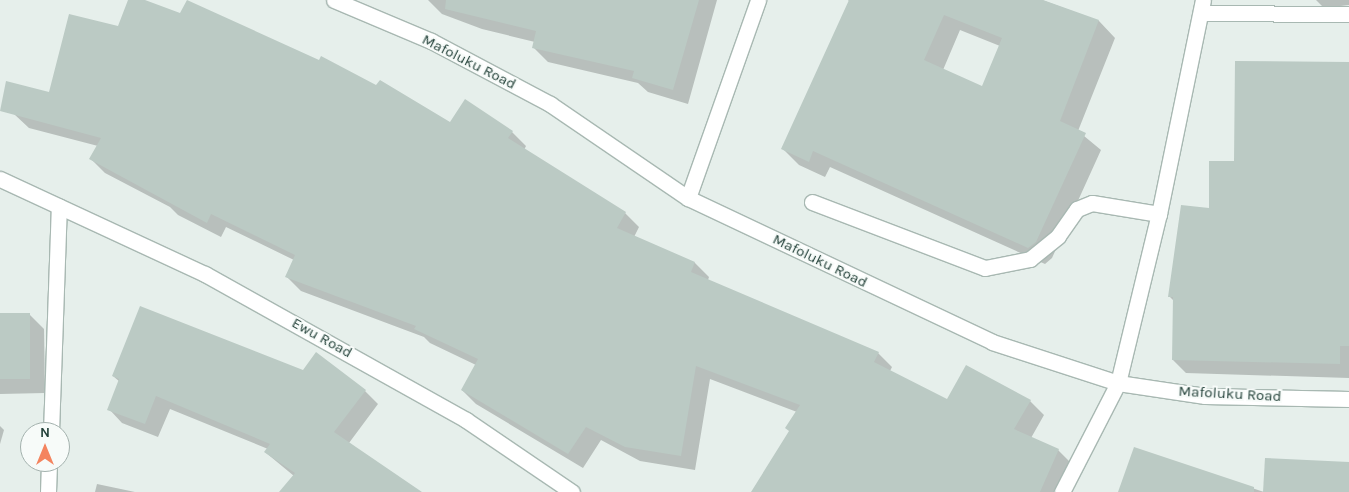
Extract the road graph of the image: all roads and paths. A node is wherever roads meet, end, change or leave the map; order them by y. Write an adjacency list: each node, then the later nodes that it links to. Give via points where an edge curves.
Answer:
1 (334, 0): 6 (street, Mafoluku Road, via 431,41 550,104)
2 (758, 0): 6 (street)
3 (1202, 6): 4 (street); 9 (street)
4 (1349, 14)
5 (0, 180): 8 (street, Ewu Road)
6 (688, 198): 10 (street, Mafoluku Road, via 992,342)
7 (812, 202): 9 (street, via 985,268 1030,259 1058,236 1078,209 1092,203)
8 (59, 206): 12 (street); 15 (street, Ewu Road, via 205,274 374,367 466,420)
9 (1159, 214): 10 (street)
10 (1118, 383): 11 (street, Mafoluku Road, via 1205,396); 16 (street)
11 (1349, 399)
12 (50, 422)
13 (49, 472): 14 (street)
14 (48, 492)
15 (572, 492)
16 (1062, 492)

